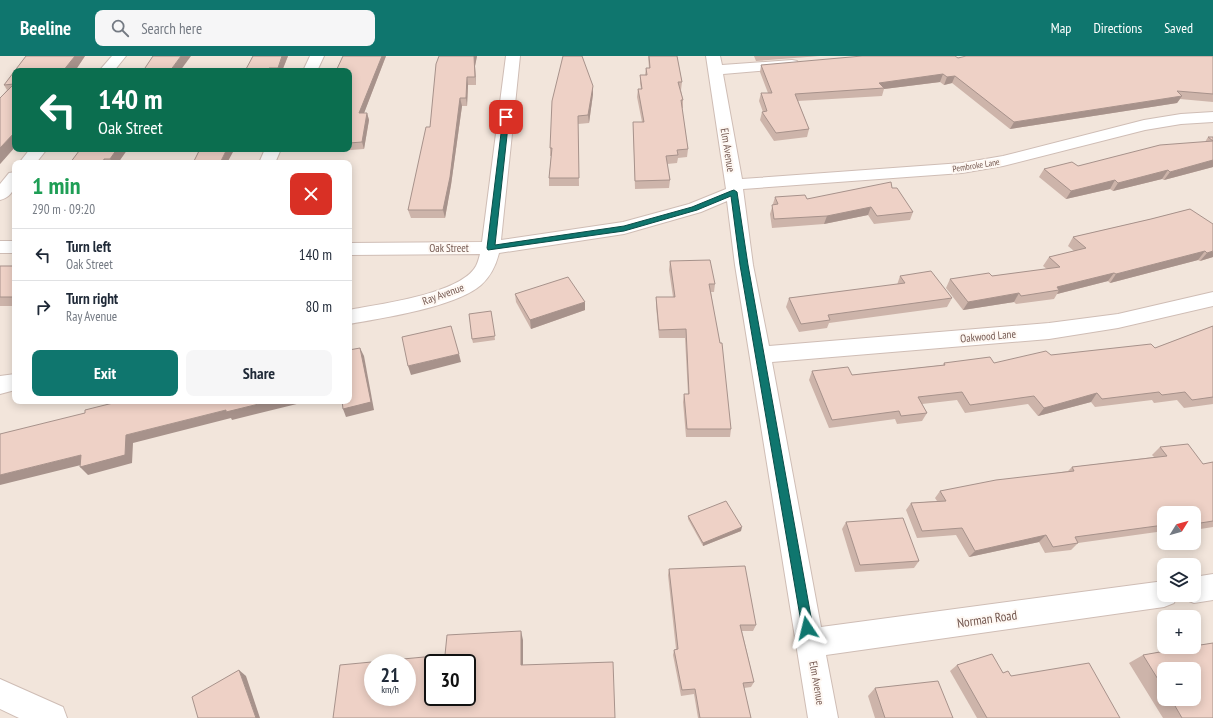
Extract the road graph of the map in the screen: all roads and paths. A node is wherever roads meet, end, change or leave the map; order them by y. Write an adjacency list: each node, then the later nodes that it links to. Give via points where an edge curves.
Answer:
1 (119, 56): 6 (street)
2 (317, 56): 7 (street)
3 (513, 56): 17 (street, Ray Avenue)
4 (714, 63): 5 (street); 12 (street, Elm Avenue)
5 (806, 64)
6 (109, 68)
7 (311, 68)
8 (1213, 117): 12 (street, Pembroke Lane, via 1144,125 1002,161 962,168)
9 (36, 152): 10 (street)
10 (30, 160)
11 (12, 181): 13 (street)
12 (734, 188): 17 (street, Oak Street, via 695,208 624,228); 20 (street, Elm Avenue, via 744,265)
13 (0, 195)
14 (0, 247): 15 (street)
15 (12, 247)
16 (352, 248): 17 (street, Oak Street)
17 (491, 248): 19 (street, Ray Avenue, via 483,272 466,286 445,296 412,305)
18 (1213, 299): 20 (street, Oakwood Lane, via 1118,321 1049,331)
19 (352, 316)
20 (761, 355): 26 (street, Elm Avenue)
21 (12, 383): 22 (street)
22 (0, 385)
23 (1213, 587): 24 (street)
24 (1201, 589)
25 (1157, 595): 26 (street, Norman Road)
26 (810, 643): 29 (street, Elm Avenue)
27 (0, 694): 28 (street)
28 (52, 718)
29 (823, 718)

